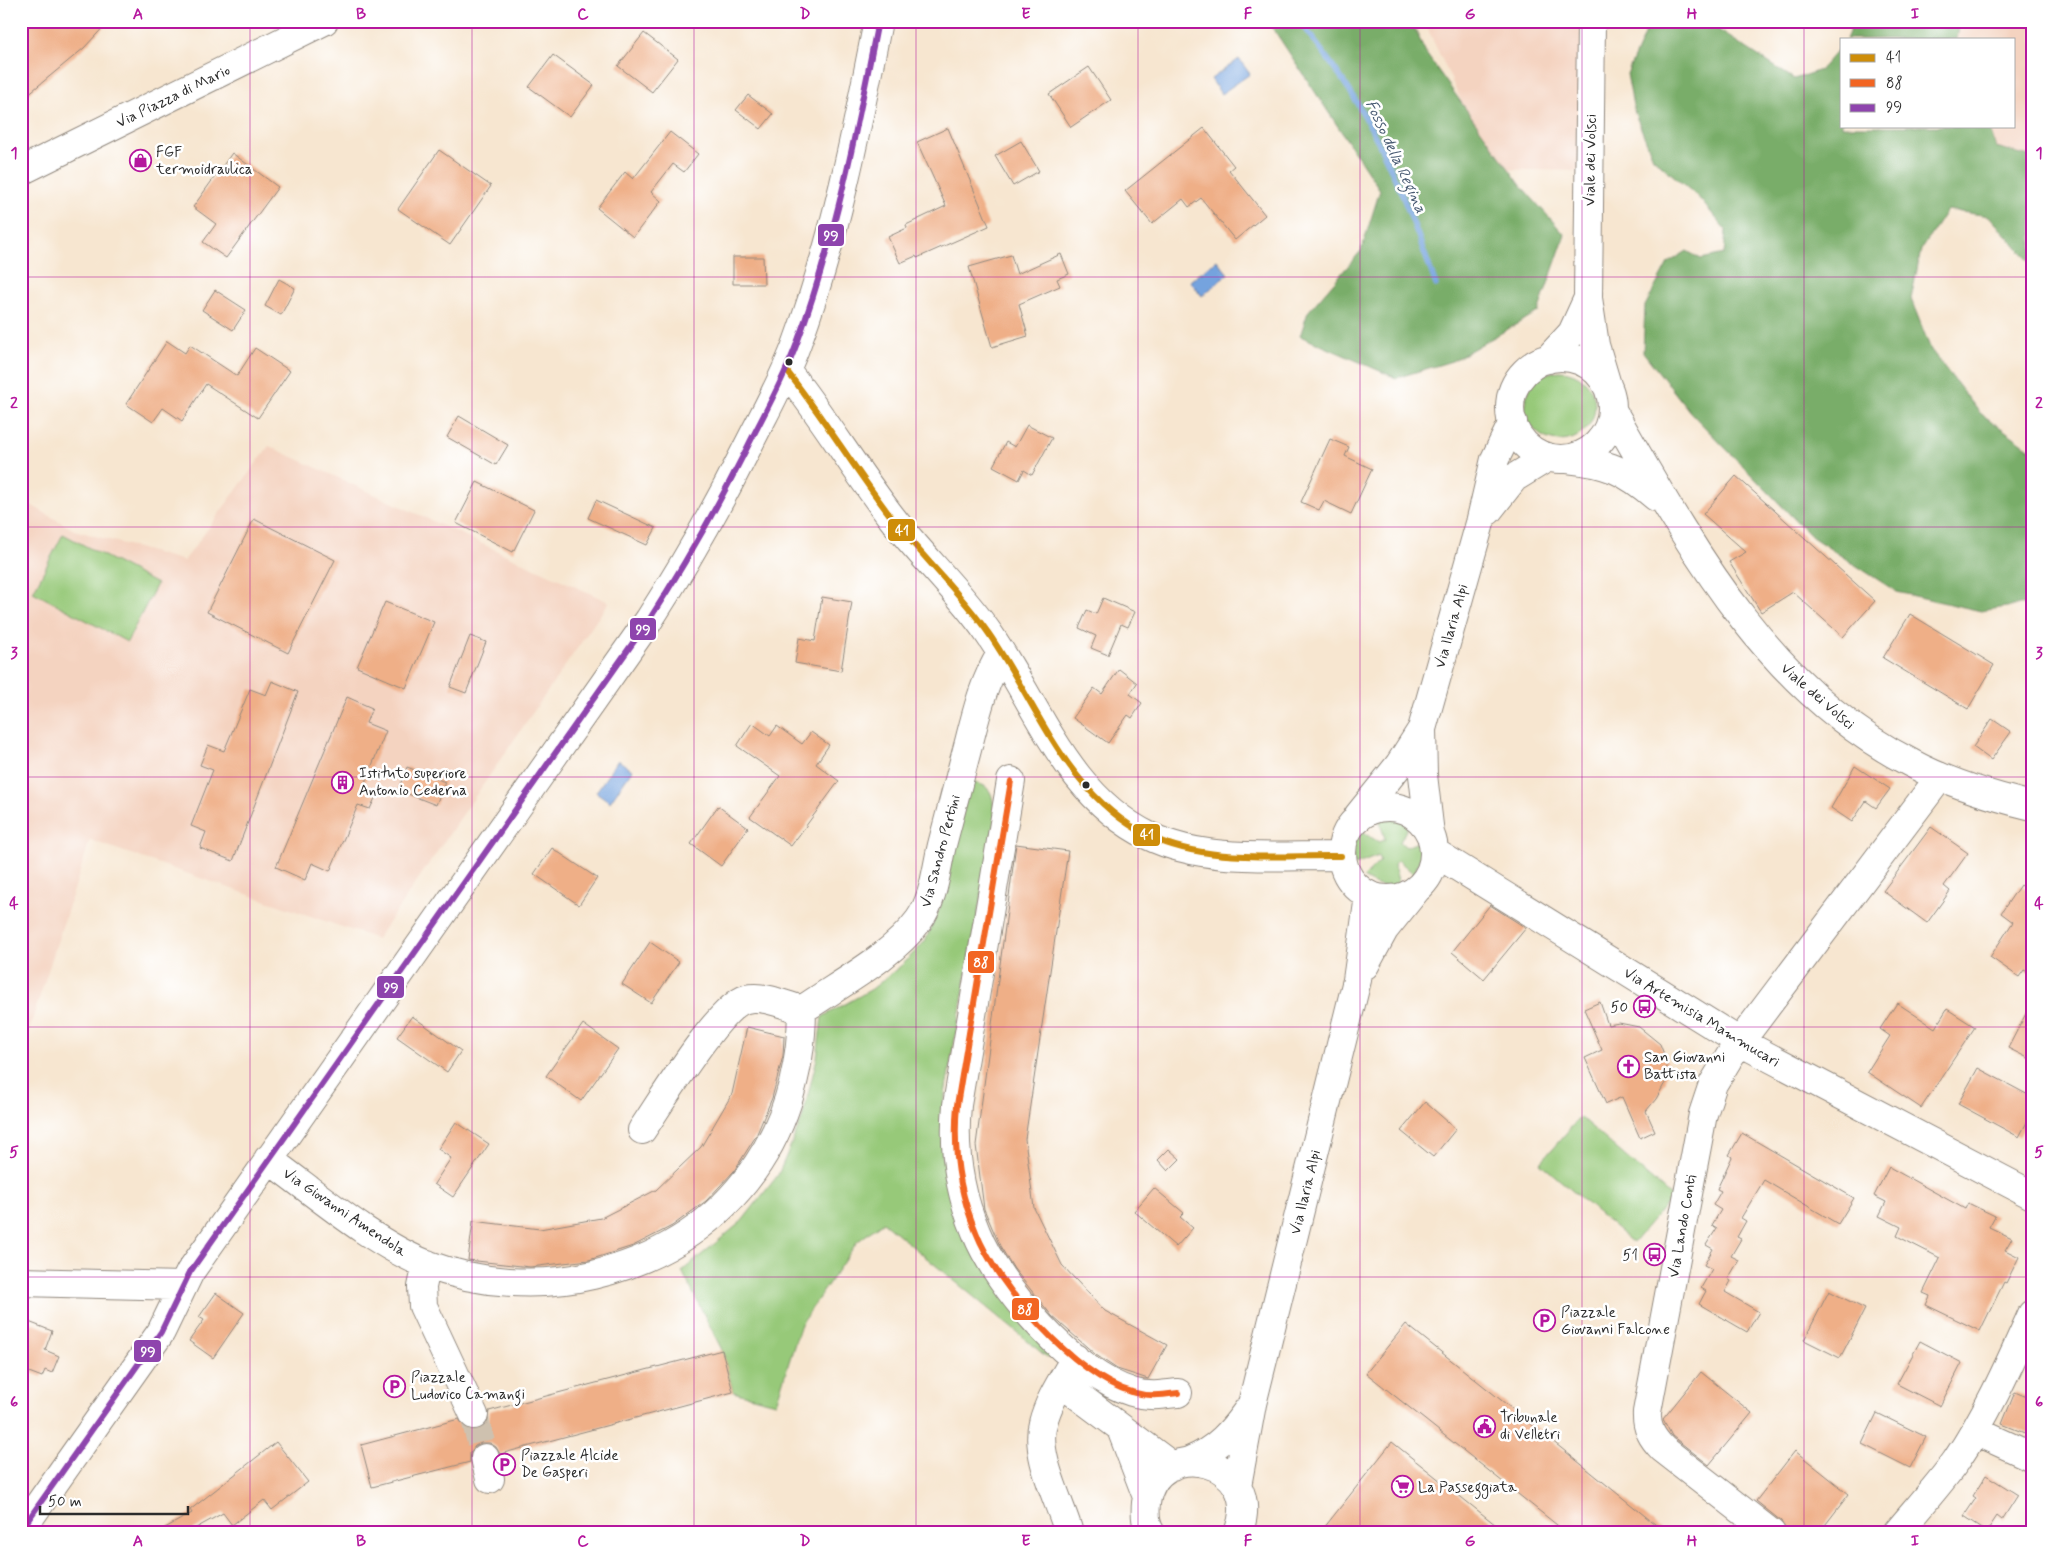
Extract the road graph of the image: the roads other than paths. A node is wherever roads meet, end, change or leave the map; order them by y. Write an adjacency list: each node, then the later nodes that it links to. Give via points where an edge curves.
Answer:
1 (324, 21): 4 (street, Via Piazza di Mario)
2 (878, 21): 7 (street, via 838,202 805,319)
3 (1591, 21): 5 (street, Viale dei Volsci)
4 (21, 171)
5 (1588, 298): 6 (street, Viale dei Volsci, via 1572,333); 8 (street, Viale dei Volsci, via 1595,344)
6 (1548, 359): 8 (street, via 1565,357 1582,361 1597,371); 9 (street, via 1521,376 1510,406)
7 (786, 370): 13 (street, via 818,410 884,508 979,621); 27 (street, via 719,502 653,613)
8 (1610, 398): 10 (street, via 1610,424 1603,437 1580,455); 11 (street, Viale dei Volsci)
9 (1512, 422): 10 (street, via 1520,438 1532,450); 12 (street, Via Ilaria Alpi, via 1497,452)
10 (1557, 458): 11 (street, Viale dei Volsci, via 1617,468); 12 (street, via 1514,478)
11 (1667, 506): 15 (street, Viale dei Volsci, via 1725,595 1794,677 1834,713 1876,743)
12 (1480, 523): 14 (street, Via Ilaria Alpi)
13 (1001, 654): 20 (street, via 1069,766 1106,808 1131,826 1164,842 1206,853); 24 (street, Via Sandro Pertini, via 980,700 935,880 923,914 885,952)
14 (1422, 729): 18 (street, Via Ilaria Alpi, via 1399,765); 19 (street, Via Ilaria Alpi, via 1423,775)
15 (1940, 776): 17 (street, Viale dei Volsci); 25 (street, Via Lando Conti)
16 (1012, 781): 33 (street, via 957,1105 956,1153 968,1210 989,1259 1032,1318)
17 (2032, 806)
18 (1352, 822): 19 (street, via 1375,808 1394,807 1413,814 1423,822); 20 (street)
19 (1432, 843): 21 (street, via 1432,866); 25 (street, Via Artemisia Mammucari)
20 (1341, 856): 22 (street, via 1349,880)
21 (1416, 890): 22 (street, via 1393,899); 23 (street, Via Ilaria Alpi, via 1384,930)
22 (1368, 896): 23 (street, Via Ilaria Alpi)
23 (1357, 980): 36 (street, Via Ilaria Alpi)
24 (802, 1010): 26 (street, via 763,999 748,999 735,1004 712,1028); 29 (street, Via Giovanni Amendola, via 797,1071 775,1135 730,1200 686,1236 628,1265 560,1281 488,1279)
25 (1740, 1042): 28 (street, Via Artemisia Mammucari); 49 (street, Via Lando Conti, via 1716,1077 1704,1106 1646,1419 1658,1444)
26 (642, 1130)
27 (268, 1159): 29 (street, Via Giovanni Amendola, via 381,1241); 30 (street)
28 (2032, 1195)
29 (427, 1264): 37 (street, via 422,1287 423,1306)
30 (182, 1286): 31 (street); 44 (street, via 162,1332)
31 (24, 1287)
32 (2032, 1314): 39 (street, via 1998,1390)
33 (1075, 1358): 34 (street); 35 (street, via 1128,1391 1153,1396)
34 (1061, 1383): 38 (street); 45 (street, via 1045,1415 1041,1444)
35 (1178, 1393)
36 (1252, 1404): 41 (street, Via Ilaria Alpi, via 1220,1443); 42 (street, Via Ilaria Alpi)
37 (474, 1415)
38 (1121, 1429): 41 (street); 43 (street)
39 (1975, 1430): 40 (street); 50 (street, via 1943,1478)
40 (2032, 1457)
41 (1181, 1464): 42 (street, via 1203,1462 1217,1466 1228,1474); 43 (street, Via Ilaria Alpi, via 1161,1474)
42 (1240, 1495): 47 (street, Via Ilaria Alpi, via 1243,1518); 48 (street)
43 (1147, 1497): 46 (street, via 1145,1513)
44 (21, 1530)
45 (1069, 1533)
46 (1151, 1533)
47 (1238, 1533)
48 (1261, 1533)
49 (1771, 1533)
50 (1897, 1533)

